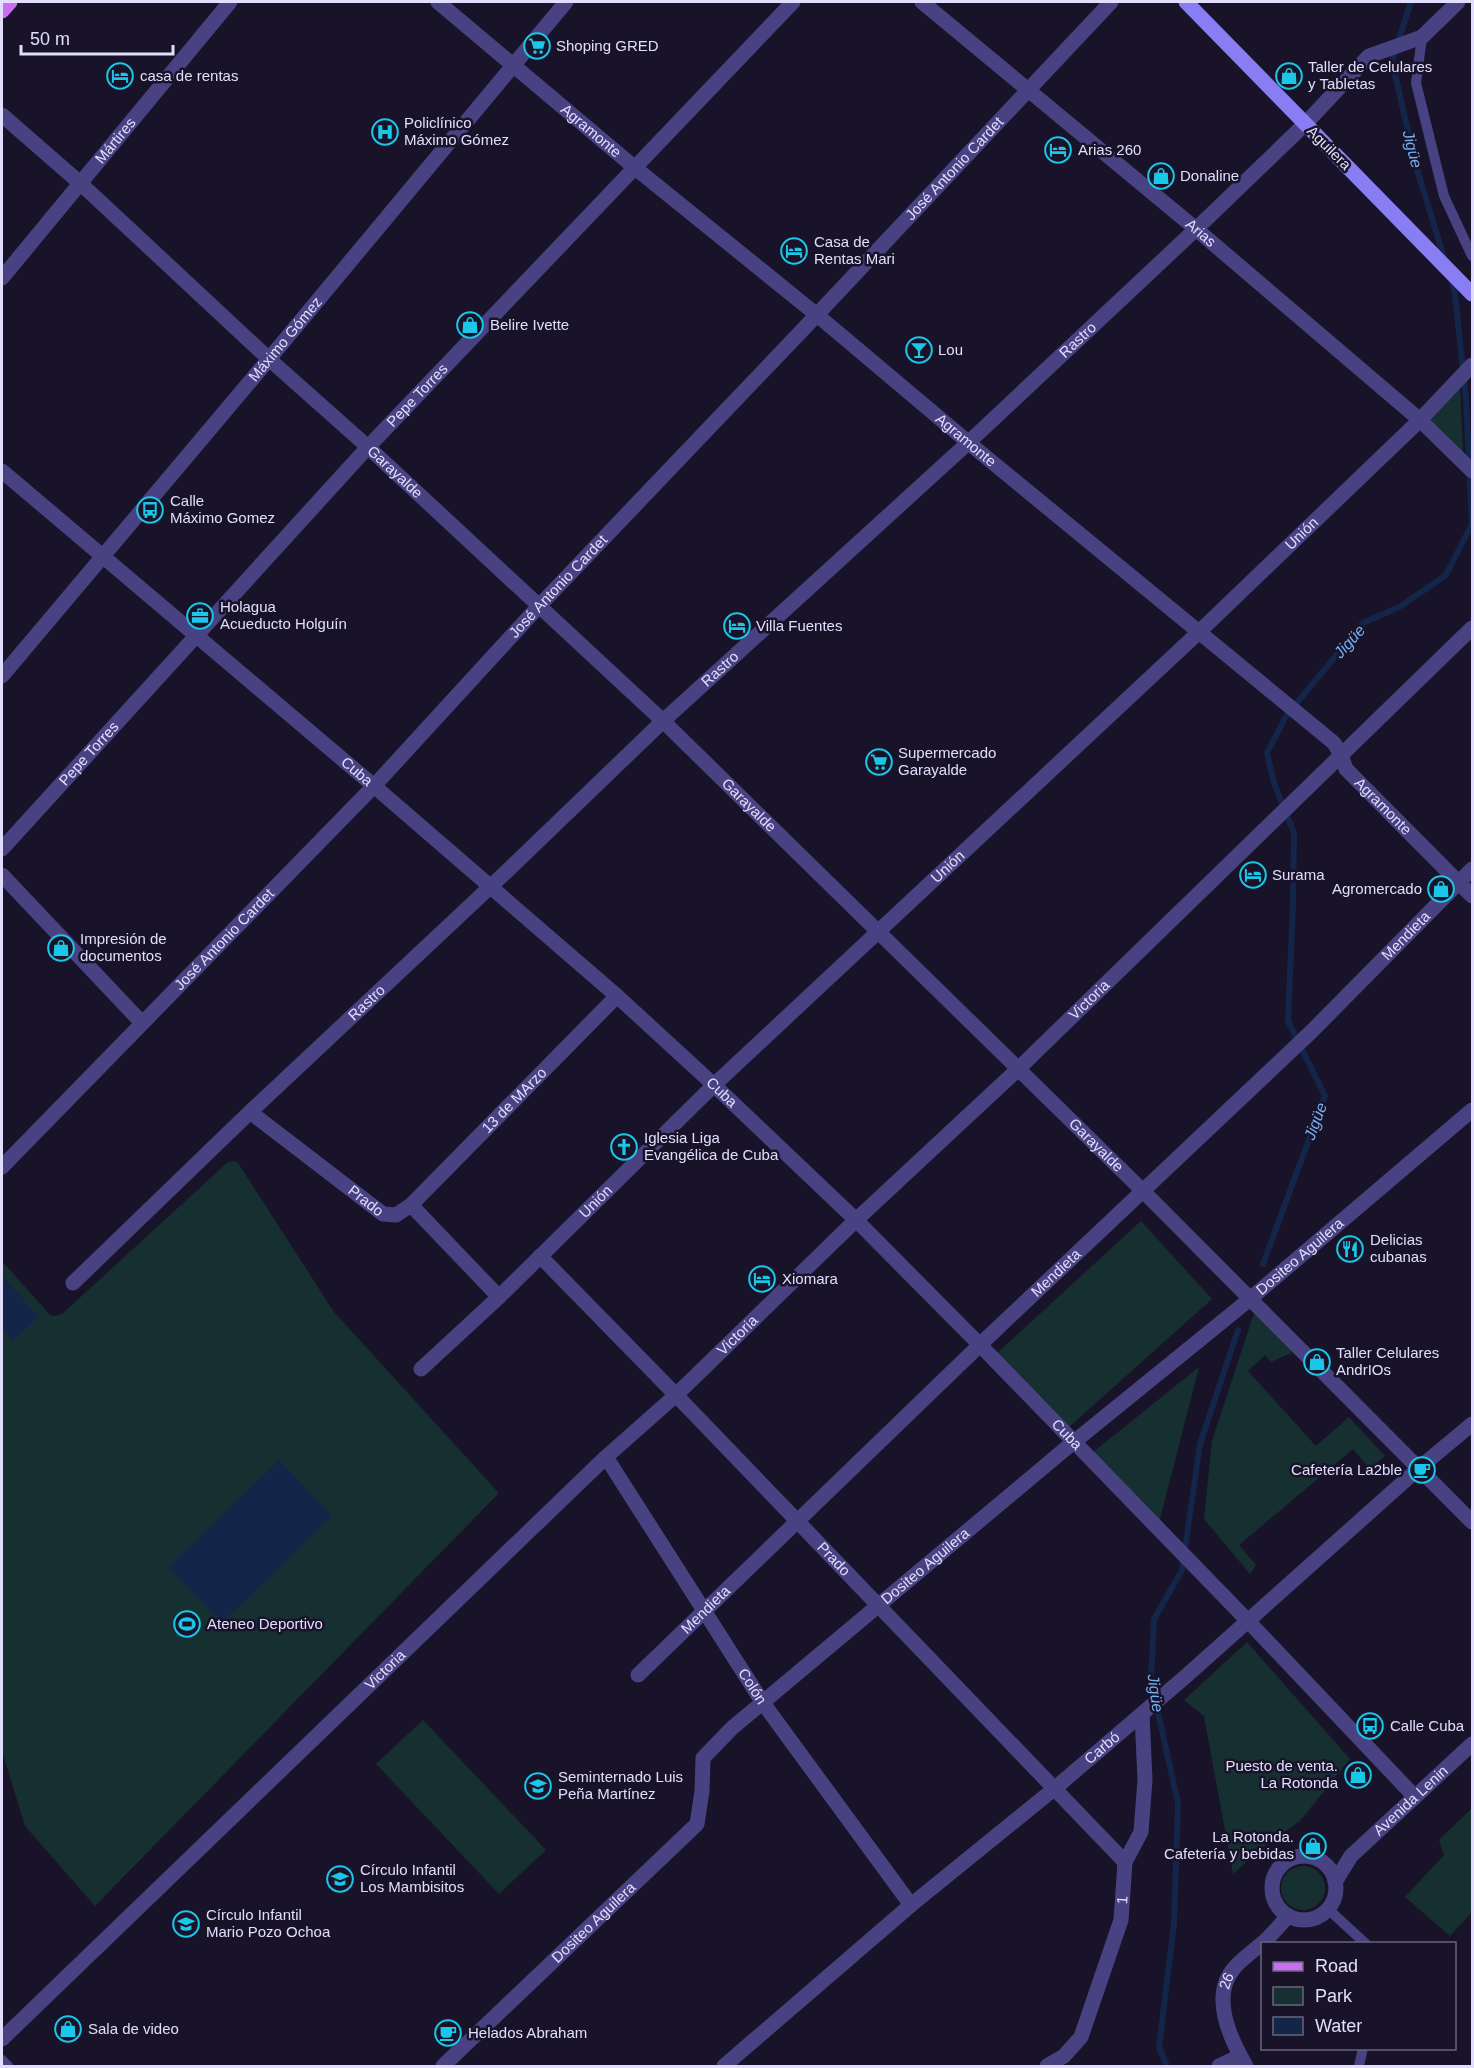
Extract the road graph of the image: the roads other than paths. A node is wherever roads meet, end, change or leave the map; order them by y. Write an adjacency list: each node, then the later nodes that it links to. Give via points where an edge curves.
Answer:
1 (10, 2): 10 (main road)
2 (230, 2): 17 (street, Mártires)
3 (438, 2): 12 (street, Agramonte)
4 (566, 2): 12 (street, Máximo Gómez)
5 (794, 2): 16 (street, Pepe Torres)
6 (922, 2): 13 (street, Arias)
7 (1111, 2): 13 (street, José Antonio Cardet)
8 (1186, 2): 15 (main road, Aguilera)
9 (1458, 2): 11 (street, Rastro)
10 (2, 11)
11 (1422, 37): 15 (street, Rastro, via 1369,56); 19 (lane, via 1416,83 1444,196)
12 (512, 65): 16 (street, Agramonte); 23 (street, Máximo Gómez)
13 (1030, 90): 18 (street, Arias); 22 (street, José Antonio Cardet)
14 (2, 115): 17 (street, Garayalde)
15 (1305, 124): 18 (street, Rastro); 21 (main road, Aguilera)
16 (634, 167): 22 (street, Agramonte); 27 (street, Pepe Torres)
17 (80, 183): 20 (street, Mártires); 23 (street, Garayalde)
18 (1196, 229): 25 (street, Arias); 26 (street, Rastro)
19 (1473, 256)
20 (2, 278)
21 (1471, 293)
22 (817, 315): 26 (street, Agramonte); 31 (street, José Antonio Cardet)
23 (269, 359): 27 (street, Garayalde); 30 (street, Máximo Gómez)
24 (1473, 365): 25 (street, Unión)
25 (1420, 420): 29 (street, Arias); 33 (street, Unión)
26 (969, 442): 33 (street, Agramonte); 36 (street, Rastro)
27 (368, 447): 31 (street, Garayalde); 34 (street, Pepe Torres)
28 (2, 471): 30 (street, Cuba)
29 (1473, 471)
30 (101, 556): 34 (street, Cuba); 35 (street, Máximo Gómez)
31 (540, 605): 36 (street, Garayalde); 38 (street, José Antonio Cardet)
32 (1473, 628): 37 (street, Victoria)
33 (1198, 632): 37 (street, Agramonte, via 1334,743); 45 (street, Unión)
34 (197, 636): 38 (street, Cuba); 39 (street, Pepe Torres)
35 (2, 676)
36 (663, 721): 43 (street, Rastro); 45 (street, Garayalde)
37 (1341, 755): 42 (street, Agramonte, via 1346,769); 48 (street, Victoria)
38 (374, 786): 43 (street, Cuba); 47 (street, José Antonio Cardet)
39 (2, 849)
40 (1473, 869): 42 (street, Mendieta)
41 (2, 875): 47 (street)
42 (1459, 882): 44 (street, Agramonte); 53 (street, Mendieta, via 1311,1032)
43 (489, 887): 46 (street, Cuba); 51 (street, Rastro)
44 (1473, 896)
45 (878, 932): 48 (street, Garayalde); 49 (street, Unión)
46 (617, 996): 49 (street, Cuba); 54 (street, 13 de MArzo)
47 (142, 1023): 52 (street, José Antonio Cardet)
48 (1018, 1068): 53 (street, Garayalde); 55 (street, Victoria)
49 (714, 1084): 55 (street, Cuba); 56 (street, Unión)
50 (1473, 1110): 59 (street, Dositeo Aguilera)
51 (250, 1112): 54 (street, Prado, via 383,1214 396,1215); 57 (street, Rastro)
52 (2, 1167)
53 (1143, 1191): 59 (street, Garayalde); 60 (street, Mendieta)
54 (411, 1205): 58 (street)
55 (856, 1220): 60 (street, Cuba); 62 (street, Victoria)
56 (540, 1256): 58 (street, Unión); 62 (street, Prado)
57 (73, 1283)
58 (499, 1297): 61 (street, Unión)
59 (1250, 1299): 64 (street, Dositeo Aguilera); 66 (street, Garayalde)
60 (980, 1345): 64 (street, Cuba); 67 (street, Mendieta)
61 (421, 1368)
62 (676, 1395): 65 (street, Victoria); 67 (street, Prado)
63 (1473, 1424): 66 (street, Carbó)
64 (1073, 1443): 69 (street, Dositeo Aguilera); 71 (street, Cuba)
65 (606, 1457): 70 (street, Colón); 88 (street, Victoria)
66 (1418, 1469): 68 (street, Garayalde); 71 (street, Carbó)
67 (796, 1522): 69 (street, Prado); 70 (street, Mendieta)
68 (1473, 1522)
69 (877, 1606): 73 (street, Dositeo Aguilera); 76 (street, Prado)
70 (706, 1612): 72 (street, Mendieta); 73 (street, Colón)
71 (1247, 1620): 74 (street, Carbó); 77 (street, Cuba)
72 (638, 1676)
73 (764, 1703): 82 (street, Colón); 94 (street, Dositeo Aguilera, via 732,1728 704,1758 697,1824)
74 (1142, 1714): 76 (street, Carbó); 80 (street, 1, via 1145,1780 1141,1832)
75 (1473, 1744): 77 (street, Avenida Lenin)
76 (1054, 1789): 80 (street, Prado); 82 (street, Carbó)
77 (1415, 1797): 78 (street, Avenida Lenin)
78 (1351, 1856): 79 (street); 81 (street, Avenida Lenin)
79 (1318, 1859): 81 (street, via 1326,1864); 84 (street, via 1296,1856 1278,1868 1271,1889 1279,1909)
80 (1125, 1862): 91 (street, 1, via 1121,1920 1082,2037)
81 (1335, 1882): 83 (street, Avenida Lenin, via 1336,1892)
82 (911, 1905): 95 (street, Carbó)
83 (1328, 1909): 84 (street, via 1309,1920); 86 (lane)
84 (1288, 1916): 85 (street, 26)
85 (1263, 1942)
86 (1364, 1942)
87 (1261, 1944): 92 (street, 26, via 1233,1969 1226,1985 1225,2023)
88 (2, 2039)
89 (1363, 2050): 98 (lane)
90 (2, 2060): 93 (lane)
91 (1069, 2061): 96 (street, 1)
92 (1243, 2061): 97 (street)
93 (8, 2067)
94 (443, 2067)
95 (724, 2067)
96 (1047, 2067)
97 (1219, 2067)
98 (1359, 2067)

